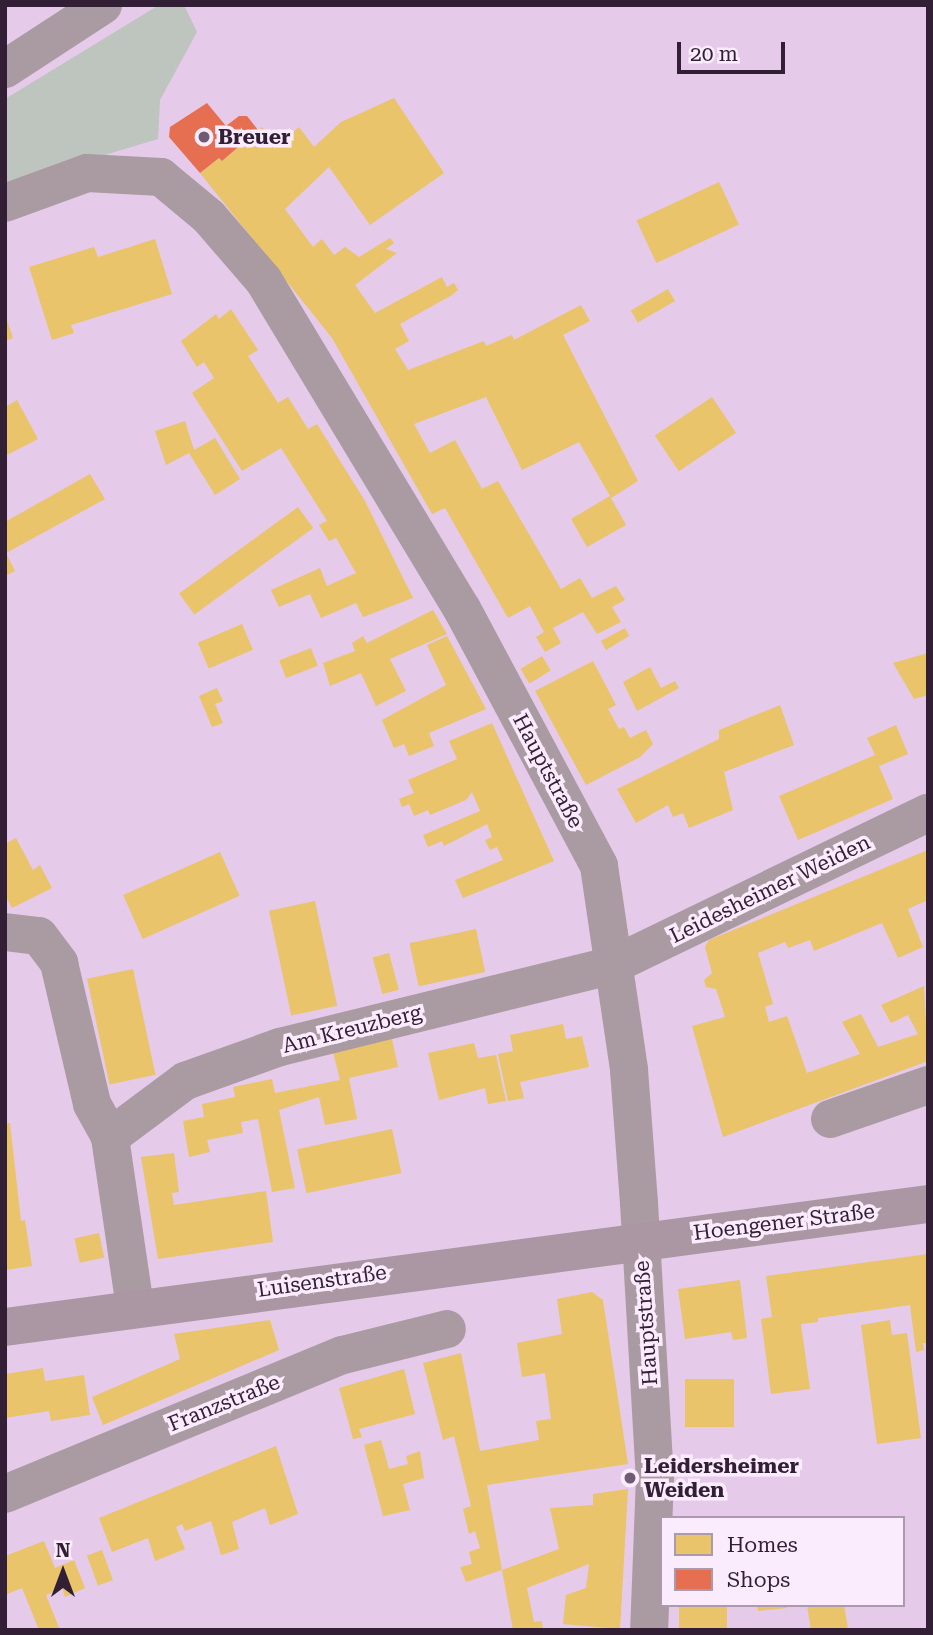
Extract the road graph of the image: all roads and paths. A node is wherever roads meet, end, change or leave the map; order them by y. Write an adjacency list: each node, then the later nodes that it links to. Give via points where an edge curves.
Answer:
1 (103, 5): 2 (street)
2 (5, 69)
3 (5, 203): 6 (street, Hauptstraße, via 87,173 161,177 209,217 264,281 462,609 599,866)
4 (928, 813): 6 (street, Leidesheimer Weiden)
5 (22, 934): 9 (street, via 59,963 92,1104)
6 (612, 964): 9 (street, Am Kreuzberg, via 280,1047 185,1081); 11 (street, Hauptstraße, via 629,1070)
7 (928, 1085): 8 (street)
8 (830, 1119)
9 (110, 1137): 12 (street)
10 (928, 1204): 11 (main road, Hoengener Straße)
11 (640, 1241): 12 (main road, Luisenstraße); 16 (street, Hauptstraße, via 655,1477 656,1552)
12 (135, 1307): 13 (main road, Luisenstraße)
13 (5, 1327)
14 (447, 1329): 15 (street, Franzstraße, via 343,1355)
15 (5, 1494)
16 (649, 1630)

